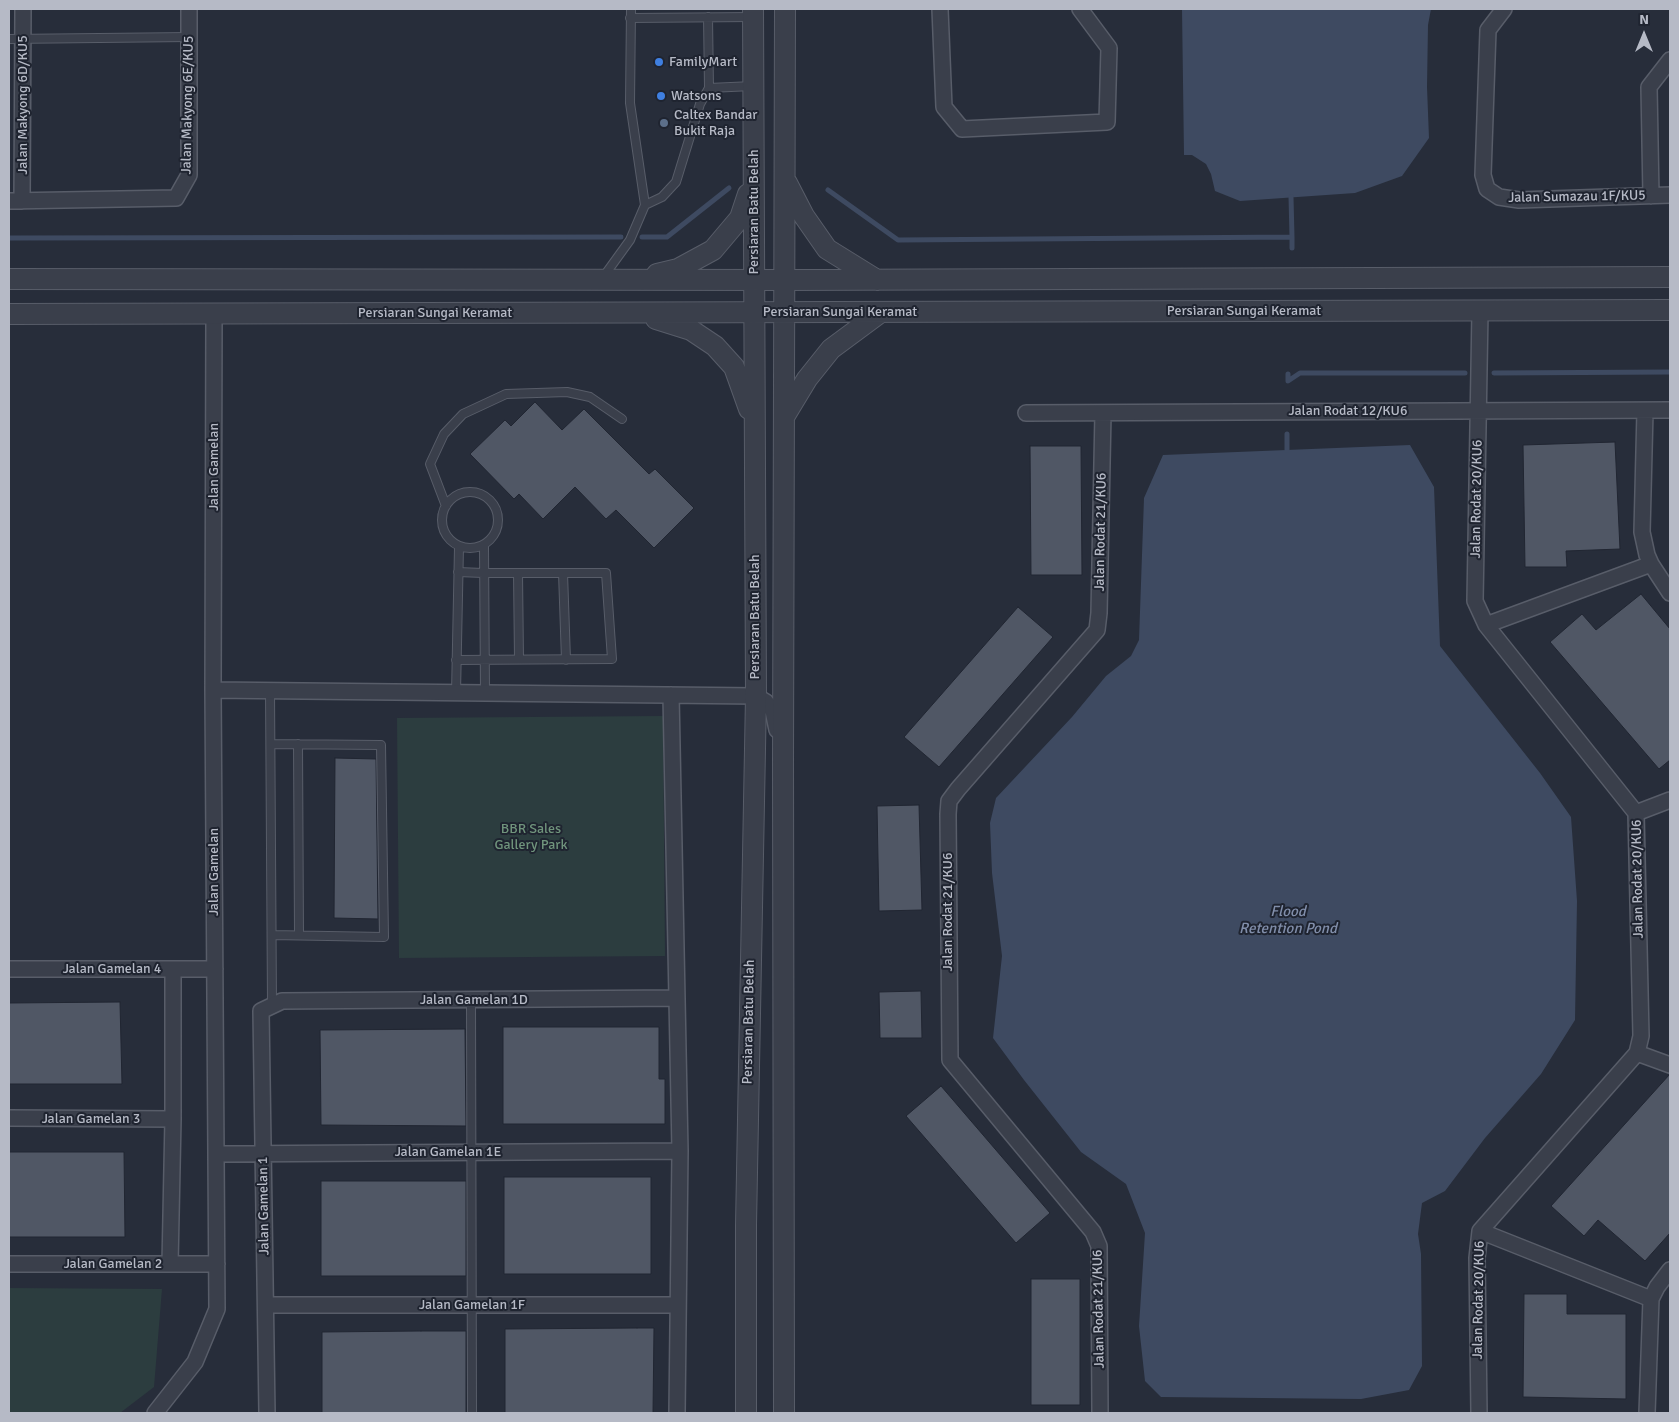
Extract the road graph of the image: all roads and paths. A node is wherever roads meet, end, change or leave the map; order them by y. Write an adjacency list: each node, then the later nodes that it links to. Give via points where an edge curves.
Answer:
1 (23, 9): 12 (street, Jalan Makyong 6D/KU5)
2 (190, 9): 11 (street, Jalan Makyong 6E/KU5)
3 (630, 9): 10 (lane)
4 (785, 9): 17 (street, Persiaran Batu Belah)
5 (940, 9): 6 (street, via 944,107 962,129 1107,122 1109,48)
6 (1080, 9)
7 (1504, 9): 19 (street, Jalan Sumazau 1F/KU5, via 1488,30 1483,175 1487,189 1499,197 1519,200)
8 (753, 13): 9 (lane); 14 (street, Persiaran Batu Belah)
9 (708, 17): 10 (lane); 15 (lane)
10 (630, 18): 21 (lane, via 630,103)
11 (189, 37): 12 (lane); 20 (street, Jalan Makyong 6E/KU5, via 189,175 176,198)
12 (16, 39): 20 (street, Jalan Makyong 6D/KU5)
13 (1670, 60): 19 (street, via 1649,87)
14 (753, 86): 15 (lane); 16 (street, Persiaran Batu Belah)
15 (709, 88): 21 (lane, via 700,104 676,182 662,197)
16 (754, 179): 25 (street, via 740,218 714,250 678,269); 26 (street, Persiaran Batu Belah)
17 (785, 179): 27 (street, Persiaran Batu Belah); 28 (street, via 804,216 827,249)
18 (1670, 195): 19 (street, Jalan Sumazau 1F/KU5)
19 (1650, 196)
20 (16, 201)
21 (645, 205): 24 (lane, via 630,240)
22 (1670, 277): 28 (street)
23 (9, 279): 24 (street)
24 (601, 280): 25 (street)
25 (633, 280): 26 (street)
26 (754, 280): 27 (street); 34 (street, Persiaran Batu Belah)
27 (784, 280): 28 (street); 31 (street, Persiaran Batu Belah)
28 (877, 280)
29 (1670, 310): 30 (street, Persiaran Sungai Keramat)
30 (1480, 311): 32 (street, Persiaran Sungai Keramat); 37 (street, Jalan Rodat 20/KU6)
31 (784, 312): 32 (street, Persiaran Sungai Keramat); 34 (street, Persiaran Sungai Keramat); 42 (street, Persiaran Batu Belah)
32 (881, 312): 42 (street, via 831,349 807,379)
33 (636, 313): 34 (street, Persiaran Sungai Keramat); 36 (street, Persiaran Sungai Keramat); 44 (street, via 692,330 715,346 734,367)
34 (754, 313): 44 (street, Persiaran Batu Belah)
35 (9, 314): 36 (street, Persiaran Sungai Keramat)
36 (214, 314): 59 (street, Jalan Gamelan)
37 (1479, 410): 38 (street, Jalan Rodat 12/KU6); 41 (street, Jalan Rodat 12/KU6); 54 (street, Jalan Rodat 20/KU6, via 1475,601)
38 (1645, 410): 39 (street, Jalan Rodat 12/KU6); 48 (street, via 1642,532)
39 (1670, 410)
40 (1026, 413): 41 (street, Jalan Rodat 12/KU6)
41 (1103, 413): 101 (street, Jalan Rodat 21/KU6, via 1100,613 1097,630 958,789 949,801 948,814 950,1060 1093,1232 1100,1246)
42 (784, 417): 67 (street, Persiaran Batu Belah)
43 (622, 420): 45 (lane, via 590,397 567,392 506,394 462,414 444,434 430,464)
44 (754, 422): 64 (street, Persiaran Batu Belah)
45 (446, 506): 46 (lane, via 452,498 470,492 488,498 498,513 499,523 491,540); 47 (lane, via 442,515 445,534)
46 (484, 546): 47 (lane, via 476,549); 50 (lane)
47 (459, 547): 49 (lane)
48 (1651, 564): 53 (street); 54 (street)
49 (458, 572): 50 (lane); 56 (lane)
50 (483, 574): 51 (lane); 57 (lane)
51 (518, 574): 52 (lane); 55 (lane)
52 (563, 574): 58 (lane); 58 (lane, via 606,574 612,659)
53 (1670, 591)
54 (1486, 625): 69 (street, Jalan Rodat 20/KU6)
55 (519, 659): 57 (lane); 58 (lane)
56 (456, 660): 57 (lane); 61 (lane)
57 (484, 660): 62 (lane)
58 (566, 660)
59 (213, 690): 60 (street); 74 (street, Jalan Gamelan)
60 (270, 691): 61 (street); 65 (lane)
61 (456, 693): 62 (street)
62 (485, 693): 63 (street)
63 (672, 695): 64 (street); 75 (street)
64 (756, 696): 67 (street, via 773,710); 99 (street, Persiaran Batu Belah, via 746,1225)
65 (271, 744): 66 (lane); 70 (lane)
66 (298, 744): 71 (lane); 71 (lane, via 381,745 384,936)
67 (783, 758): 100 (street, Persiaran Batu Belah)
68 (1670, 800): 69 (street)
69 (1636, 813): 78 (street, Jalan Rodat 20/KU6, via 1641,1036)
70 (272, 935): 71 (lane); 77 (lane)
71 (299, 935)
72 (9, 969): 73 (street, Jalan Gamelan 4)
73 (173, 969): 74 (street, Jalan Gamelan 4); 81 (street)
74 (215, 969): 84 (street, Jalan Gamelan)
75 (677, 998): 76 (street, Jalan Gamelan 1D); 82 (street)
76 (471, 1000): 77 (street, Jalan Gamelan 1D, via 282,1001); 83 (lane)
77 (272, 1006): 85 (street, Jalan Gamelan 1, via 261,1011)
78 (1637, 1052): 79 (street); 86 (street, Jalan Rodat 20/KU6)
79 (1670, 1065)
80 (9, 1118): 81 (street, Jalan Gamelan 3)
81 (173, 1119): 88 (street)
82 (680, 1151): 83 (street, Jalan Gamelan 1E); 94 (street)
83 (471, 1152): 85 (street, Jalan Gamelan 1E); 93 (lane)
84 (216, 1154): 85 (street, Jalan Gamelan 1E); 89 (street, Jalan Gamelan)
85 (263, 1154): 92 (street, Jalan Gamelan 1)
86 (1480, 1231): 91 (street); 102 (street, Jalan Rodat 20/KU6, via 1477,1258)
87 (9, 1264): 88 (street, Jalan Gamelan 2)
88 (170, 1264): 89 (street, Jalan Gamelan 2)
89 (217, 1264): 95 (street, Jalan Gamelan, via 216,1309 198,1353)
90 (1670, 1270): 91 (street)
91 (1651, 1299): 103 (street)
92 (266, 1305): 93 (street, Jalan Gamelan 1F); 96 (street, Jalan Gamelan 1)
93 (472, 1305): 94 (street, Jalan Gamelan 1F); 97 (lane)
94 (678, 1305): 98 (street)
95 (155, 1413)
96 (267, 1413)
97 (472, 1413)
98 (677, 1413)
99 (746, 1413)
100 (784, 1413)
101 (1100, 1413)
102 (1479, 1413)
103 (1647, 1413)

